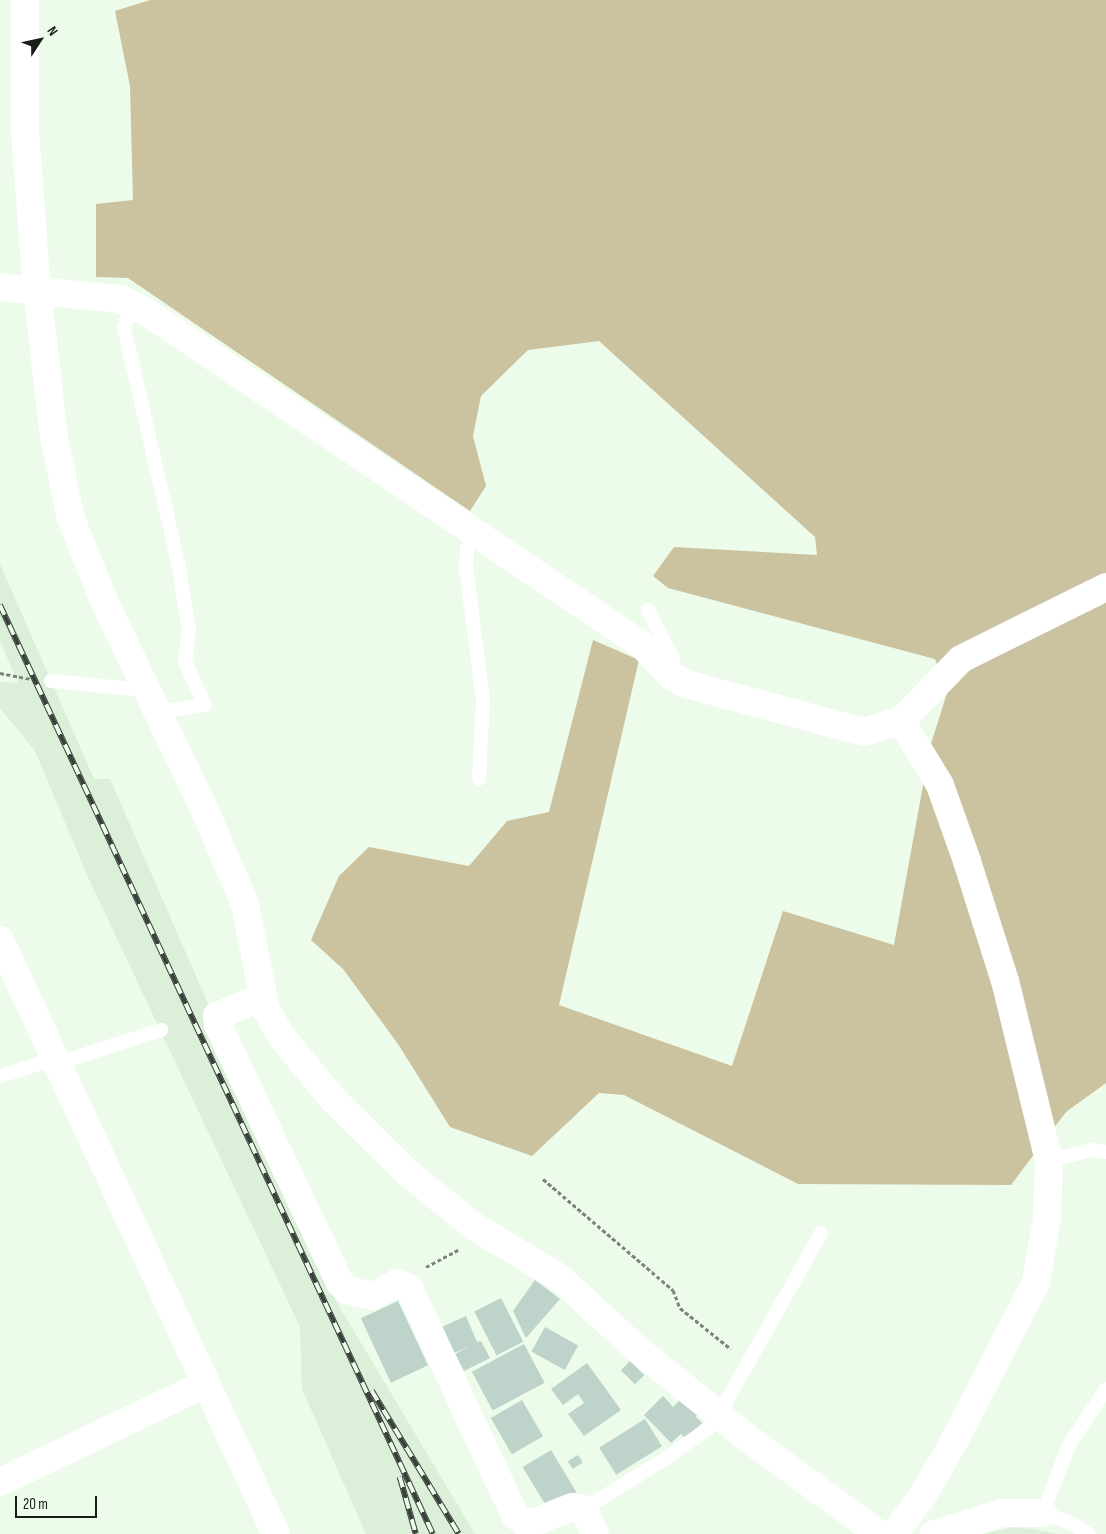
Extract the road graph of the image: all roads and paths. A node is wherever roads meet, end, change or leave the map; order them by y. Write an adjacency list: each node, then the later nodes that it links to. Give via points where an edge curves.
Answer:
1 (25, 0): 3 (street, via 25,132)
2 (0, 288): 3 (street)
3 (37, 291): 4 (street, via 104,296); 11 (street, via 54,438 71,519)
4 (132, 303): 5 (street); 12 (lane, via 124,327 178,562 189,631 186,662 204,705)
5 (474, 534): 9 (street, via 642,645); 14 (lane, via 467,550 466,568 483,700)
6 (1106, 587): 13 (street, via 962,659)
7 (648, 610): 9 (lane, via 672,659)
8 (0, 673): 10 (path)
9 (670, 675): 13 (street, via 686,684 864,732)
10 (51, 681): 11 (lane, via 134,689)
11 (145, 687): 12 (street)
12 (158, 712): 16 (street, via 245,904)
13 (901, 721): 21 (street, via 940,785 967,861 1005,981)
14 (479, 779)
15 (0, 940): 18 (street)
16 (263, 997): 23 (street, via 281,1036 333,1099 410,1175); 25 (street, via 217,1016 218,1025 340,1283 347,1290 373,1296 397,1283)
17 (161, 1030): 18 (lane)
18 (57, 1061): 19 (lane); 27 (street)
19 (0, 1076)
20 (1106, 1152): 21 (lane, via 1091,1150)
21 (1049, 1161): 36 (street, via 1046,1226 1036,1282 951,1447 923,1496)
22 (543, 1179): 26 (path, via 673,1290 680,1308 730,1347)
23 (475, 1228): 25 (path, via 457,1252 415,1272); 29 (street, via 560,1278 636,1348)
24 (821, 1232): 26 (lane)
25 (403, 1284): 31 (street, via 409,1288 515,1515 524,1522 534,1522 572,1507)
26 (744, 1368): 29 (lane)
27 (207, 1383): 30 (street); 33 (street)
28 (1106, 1389): 32 (lane, via 1069,1446)
29 (720, 1414): 31 (lane, via 713,1425 668,1457); 35 (street, via 788,1469)
30 (0, 1482)
31 (584, 1509): 34 (street)
32 (1043, 1513): 37 (street, via 1002,1513); 38 (lane, via 1071,1523)
33 (276, 1534)
34 (595, 1534)
35 (879, 1534)
36 (894, 1534)
37 (934, 1534)
38 (1089, 1534)

